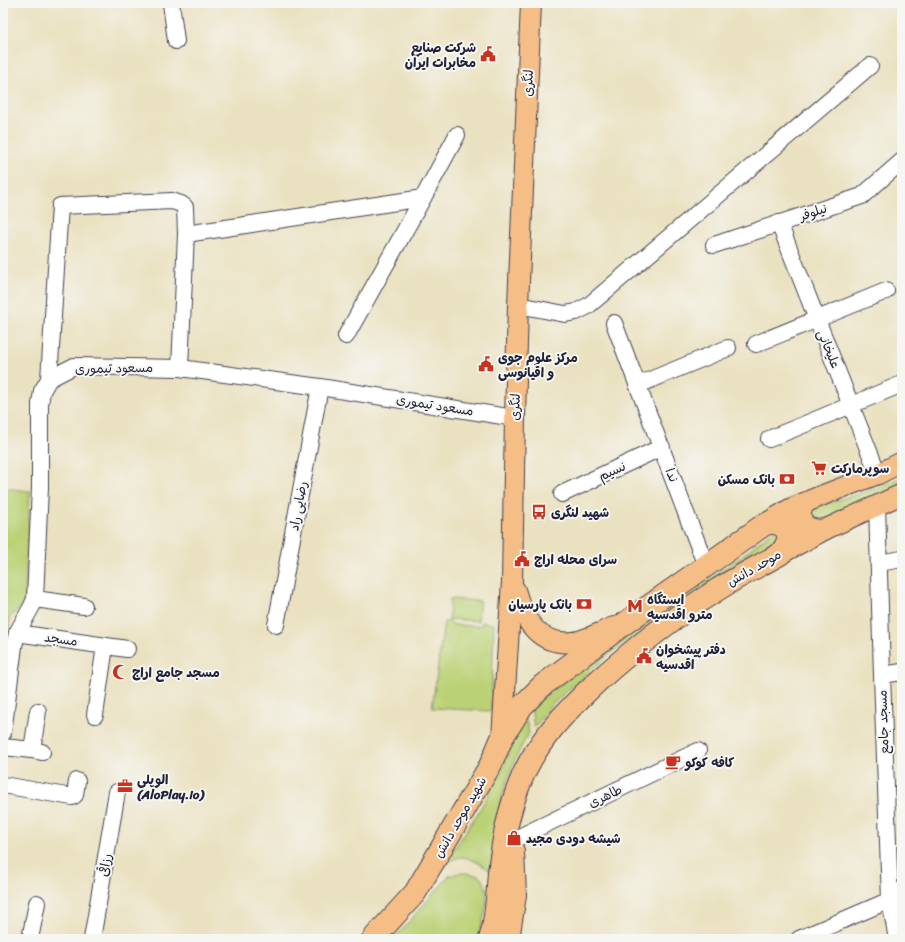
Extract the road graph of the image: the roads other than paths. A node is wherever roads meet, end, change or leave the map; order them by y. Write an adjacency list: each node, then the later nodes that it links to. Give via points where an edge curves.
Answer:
1 (171, 3): 3 (street)
2 (531, 3): 12 (main road, لنگری)
3 (176, 41)
4 (870, 66): 12 (street, via 588,306 565,314)
5 (457, 135): 7 (street)
6 (902, 161): 8 (street, نیلوفر, via 862,196)
7 (423, 198): 9 (street); 15 (street)
8 (779, 223): 10 (street, نیلوفر); 13 (street, علیخانی)
9 (186, 234): 18 (street); 19 (street, via 185,207 172,201 60,206)
10 (714, 245)
11 (886, 291): 13 (street)
12 (518, 305): 24 (main road, لنگری)
13 (817, 319): 16 (street); 23 (street, علیخانی)
14 (614, 323): 21 (street, ندا)
15 (346, 336)
16 (756, 344)
17 (728, 348): 21 (street)
18 (180, 368): 19 (street, مسعود تیموری, via 74,366); 22 (street, مسعود تیموری)
19 (49, 379): 40 (street, via 42,391 40,404 40,487)
20 (902, 384): 23 (street)
21 (638, 385): 26 (street, ندا)
22 (320, 387): 24 (street, مسعود تیموری); 43 (street, رضایی راد)
23 (851, 404): 25 (street); 28 (street, علیخانی)
24 (515, 418): 39 (main road, لنگری)
25 (769, 439)
26 (662, 447): 29 (street, نسیم); 38 (street, ندا)
27 (902, 462): 28 (main road, موحد دانش)
28 (878, 474): 31 (main road, موحد دانش)
29 (562, 494)
30 (901, 494): 32 (main road, موحد دانش)
31 (805, 503): 33 (main road, موحد دانش); 34 (main road, via 800,514 805,526 816,530)
32 (877, 505): 34 (main road, موحد دانش); 37 (street, مسجد جامع)
33 (765, 524): 35 (highway, via 773,522 787,530 787,545); 38 (highway, موحد دانش)
34 (826, 529): 35 (main road, موحد دانش)
35 (780, 554): 58 (highway, موحد دانش, via 717,590 651,637 580,698 548,733 532,756 519,785)
36 (902, 559): 37 (street)
37 (878, 563): 48 (street, مسجد جامع)
38 (706, 566): 42 (highway, موحد دانش)
39 (512, 581): 42 (main road, via 524,614 541,635 551,641 574,642); 52 (main road, لنگری)
40 (35, 599): 41 (street); 44 (street)
41 (84, 606)
42 (628, 621): 52 (highway, موحد دانش, via 543,685 522,706)
43 (276, 625)
44 (17, 633): 45 (street, مسجد); 51 (street)
45 (105, 646): 46 (street, مسجد); 50 (street)
46 (127, 649)
47 (902, 672): 48 (street)
48 (882, 675): 60 (street, مسجد جامع)
49 (38, 711): 53 (street, via 37,751)
50 (95, 715)
51 (3, 733)
52 (502, 738): 64 (highway, شهید موحد دانش, via 491,764 416,893)
53 (3, 747)
54 (698, 751): 59 (street, طاهری)
55 (77, 781): 56 (street, via 75,795 72,797)
56 (3, 785)
57 (117, 792): 63 (street, رزاقی)
58 (510, 816): 59 (highway); 65 (highway)
59 (513, 840): 66 (highway, via 515,895)
60 (896, 895): 67 (street); 68 (street, مسجد جامع)
61 (37, 903): 62 (street)
62 (30, 939)
63 (92, 939)
64 (374, 939)
65 (490, 939)
66 (508, 939)
67 (799, 939)
68 (897, 939)

